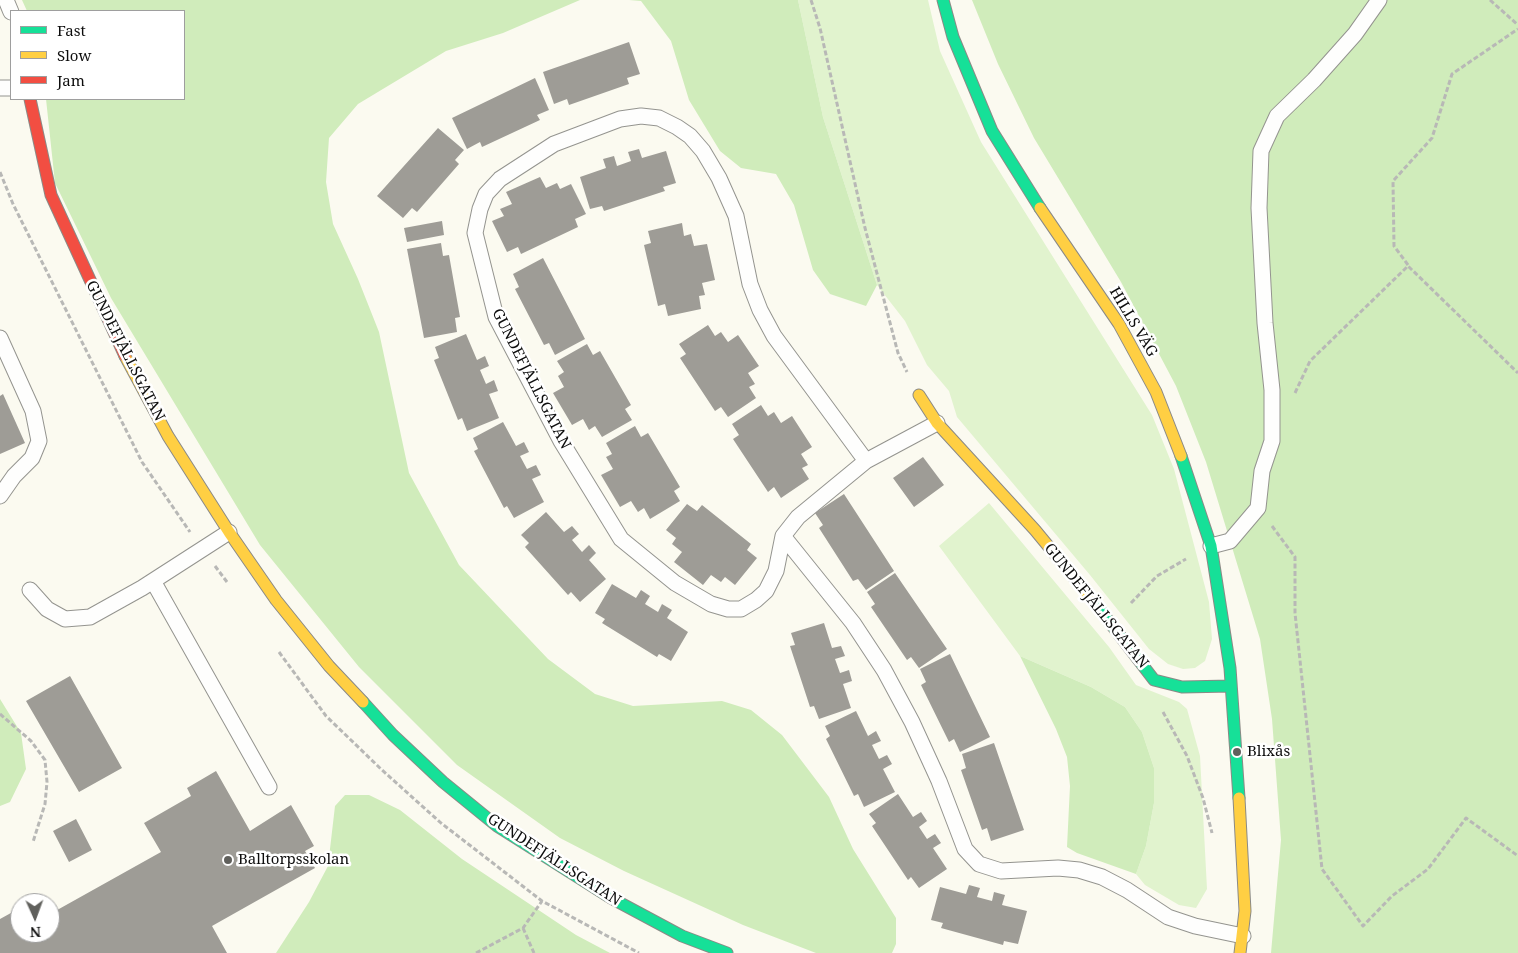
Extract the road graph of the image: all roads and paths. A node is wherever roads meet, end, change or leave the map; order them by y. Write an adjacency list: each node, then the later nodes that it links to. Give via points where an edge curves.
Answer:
1 (811, 0): 12 (path, via 888,318 898,354)
2 (943, 0): 21 (street, HILLS VÄG, via 953,37 992,131 1018,176 1119,324 1156,392 1189,476)
3 (1379, 0): 18 (lane, via 1314,80 1277,116 1261,151 1259,208 1272,390 1272,441 1262,471)
4 (1490, 0): 5 (path)
5 (1518, 25)
6 (1518, 29): 9 (path, via 1452,74 1432,138 1393,181 1394,246)
7 (30, 100): 19 (street, GUNDEFJÄLLSGATAN, via 52,195 72,245 163,428)
8 (0, 172): 16 (path)
9 (1408, 266): 11 (path); 13 (path, via 1310,361)
10 (0, 338): 17 (lane, via 33,411 39,441 32,458)
11 (1518, 373)
12 (919, 395): 14 (street, GUNDEFJÄLLSGATAN)
13 (1293, 396)
14 (937, 423): 15 (lane, GUNDEFJÄLLSGATAN); 24 (street, GUNDEFJÄLLSGATAN, via 1035,530)
15 (866, 461): 20 (lane, GUNDEFJÄLLSGATAN, via 798,517); 20 (lane, GUNDEFJÄLLSGATAN, via 774,336 750,284 736,216 719,178 690,136 659,118 620,118 554,144 500,179 486,194 475,233 496,317 560,441 621,539 675,583 711,604 741,609 766,591 776,571)
16 (142, 462)
17 (0, 496)
18 (1258, 508): 21 (lane, via 1230,541); 31 (path, via 1295,557 1296,613 1322,869 1363,926 1392,896 1428,869 1466,818)
19 (229, 532): 22 (lane); 37 (street, GUNDEFJÄLLSGATAN, via 276,600 329,666 393,735 443,782 498,826 566,870 682,936)
20 (783, 536): 34 (lane, via 854,623 884,670 939,781 965,849 979,864 1001,871 1079,870 1110,881 1168,917)
21 (1211, 546): 24 (path, via 1156,576); 26 (street, HILLS VÄG)
22 (153, 581): 23 (lane, via 90,617 75,620 65,620 46,609); 28 (lane)
23 (30, 590)
24 (1112, 623): 25 (street, GUNDEFJÄLLSGATAN)
25 (1154, 680): 26 (street, GUNDEFJÄLLSGATAN, via 1182,687); 30 (path, via 1162,708 1187,756 1203,798)
26 (1231, 686): 34 (street, via 1245,911)
27 (0, 714): 29 (path, via 30,740 45,760 45,804)
28 (269, 787)
29 (33, 842)
30 (1214, 842)
31 (1518, 856)
32 (542, 901): 33 (path)
33 (523, 928): 35 (path); 36 (path)
34 (1243, 936): 38 (street)
35 (476, 953)
36 (534, 953)
37 (727, 953)
38 (1240, 953)

